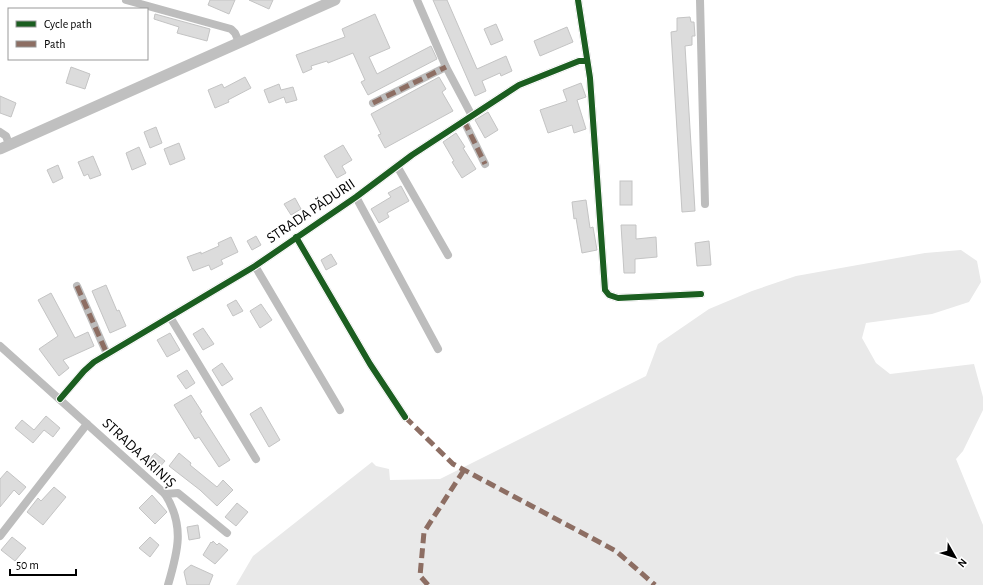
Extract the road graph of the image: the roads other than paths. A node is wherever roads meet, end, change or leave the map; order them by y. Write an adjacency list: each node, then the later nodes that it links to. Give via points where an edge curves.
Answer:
1 (126, 0): 6 (street, via 231,29)
2 (335, 0): 6 (main road)
3 (417, 0): 8 (street)
4 (578, 0): 7 (street)
5 (700, 0): 17 (street)
6 (239, 42): 13 (main road)
7 (587, 61): 10 (street, STRADA PĂDURII, via 579,61 519,85); 22 (street, via 607,293 618,298)
8 (446, 67): 9 (street); 10 (street)
9 (373, 103)
10 (472, 116): 11 (street, STRADA PĂDURII)
11 (464, 121): 14 (street); 15 (street, STRADA PĂDURII)
12 (0, 132): 13 (street, via 6,136)
13 (5, 147)
14 (485, 164)
15 (396, 166): 16 (street, STRADA PĂDURII); 19 (street)
16 (356, 196): 18 (street, STRADA PĂDURII); 25 (street)
17 (704, 204)
18 (296, 237): 20 (street, STRADA PĂDURII); 29 (street, via 370,364)
19 (448, 256)
20 (255, 266): 23 (street, STRADA PĂDURII); 28 (street)
21 (77, 286): 26 (street)
22 (701, 294)
23 (170, 317): 26 (street, STRADA PĂDURII); 31 (street)
24 (0, 346): 27 (street)
25 (438, 349)
26 (107, 354): 27 (street, STRADA PĂDURII, via 84,371)
27 (60, 400): 30 (street, STRADA ARINIȘ)
28 (340, 410)
29 (405, 417)
30 (87, 424): 32 (street, STRADA ARINIȘ); 34 (street)
31 (256, 459)
32 (165, 494): 33 (street, via 178,493); 35 (street, STRADA ARINIȘ, via 174,509 179,538)
33 (227, 533)
34 (0, 536)
35 (168, 585)

